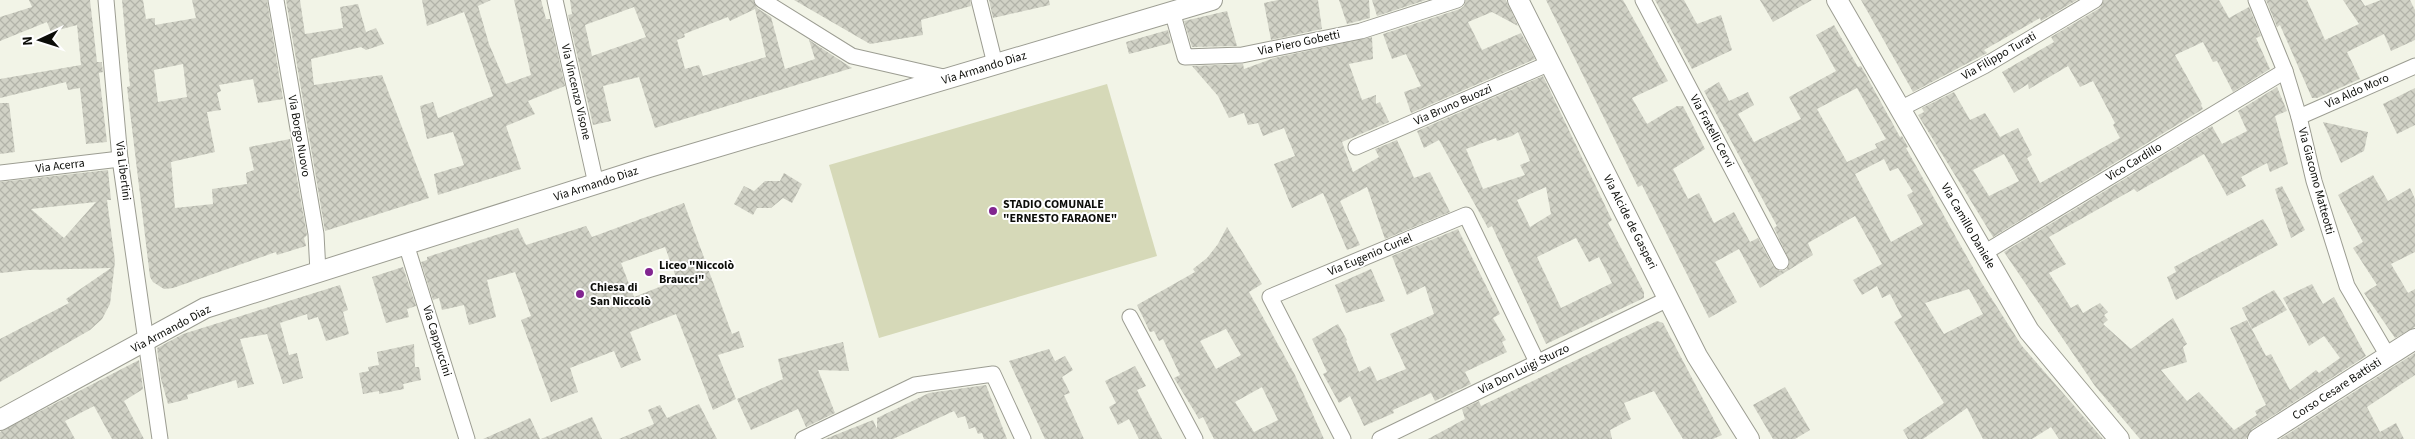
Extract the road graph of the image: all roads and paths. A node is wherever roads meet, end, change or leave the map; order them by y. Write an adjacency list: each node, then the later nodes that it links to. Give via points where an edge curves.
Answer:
1 (106, 0): 22 (street, Via Libertini)
2 (276, 0): 28 (street, Via Borgo Nuovo, via 316,234)
3 (555, 0): 24 (street, Via Vincenzo Visone)
4 (762, 0): 18 (street, via 852,56)
5 (979, 0): 15 (street)
6 (1212, 0): 13 (street, Via Armando Diaz)
7 (1457, 0): 13 (street, Via Piero Gobetti, via 1360,31 1233,55 1186,57)
8 (1518, 0): 14 (street, Via Alcide de Gasperi)
9 (1642, 0): 27 (street, Via Fratelli Cervi)
10 (1837, 0): 19 (street, Via Camillo Daniele)
11 (2095, 0): 19 (street, Via Filippo Turati, via 1984,66)
12 (2256, 0): 17 (street, Via Giacomo Matteotti)
13 (1183, 5): 15 (street, Via Armando Diaz)
14 (1550, 62): 21 (street, Via Bruno Buozzi); 29 (street, Via Alcide de Gasperi)
15 (995, 64): 18 (street, Via Armando Diaz)
16 (2415, 66): 20 (street, Via Aldo Moro)
17 (2285, 71): 20 (street, Via Giacomo Matteotti); 26 (street, Vico Cardillo)
18 (950, 78): 24 (street, Via Armando Diaz)
19 (1900, 109): 26 (street, Via Camillo Daniele)
20 (2299, 117): 33 (street, Via Giacomo Matteotti, via 2314,181 2347,286)
21 (1356, 147)
22 (120, 159): 23 (street, Via Acerra); 32 (street, Via Libertini)
23 (0, 173)
24 (596, 184): 25 (street, Via Armando Diaz)
25 (406, 244): 28 (street, Via Armando Diaz); 38 (street, Via Cappuccini)
26 (1984, 253): 44 (street, Via Camillo Daniele, via 2029,331)
27 (1781, 262)
28 (318, 272): 32 (street, Via Armando Diaz, via 205,308)
29 (1668, 299): 34 (street, Via Don Luigi Sturzo); 36 (street, Via Alcide de Gasperi, via 1697,356)
30 (1130, 317): 41 (street)
31 (2415, 339): 33 (street, Corso Cesare Battisti)
32 (147, 341): 35 (street, Via Armando Diaz); 37 (street, Via Libertini)
33 (2388, 356): 45 (street, Corso Cesare Battisti)
34 (1537, 362): 42 (street, Via Eugenio Curiel, via 1466,215 1270,297); 43 (street, Via Don Luigi Sturzo)
35 (0, 420)
36 (1746, 438)
37 (160, 439)
38 (468, 439)
39 (803, 439): 40 (street, via 915,385 993,374)
40 (1023, 439)
41 (1195, 439)
42 (1343, 439)
43 (1380, 439)
44 (2119, 439)
45 (2258, 439)

